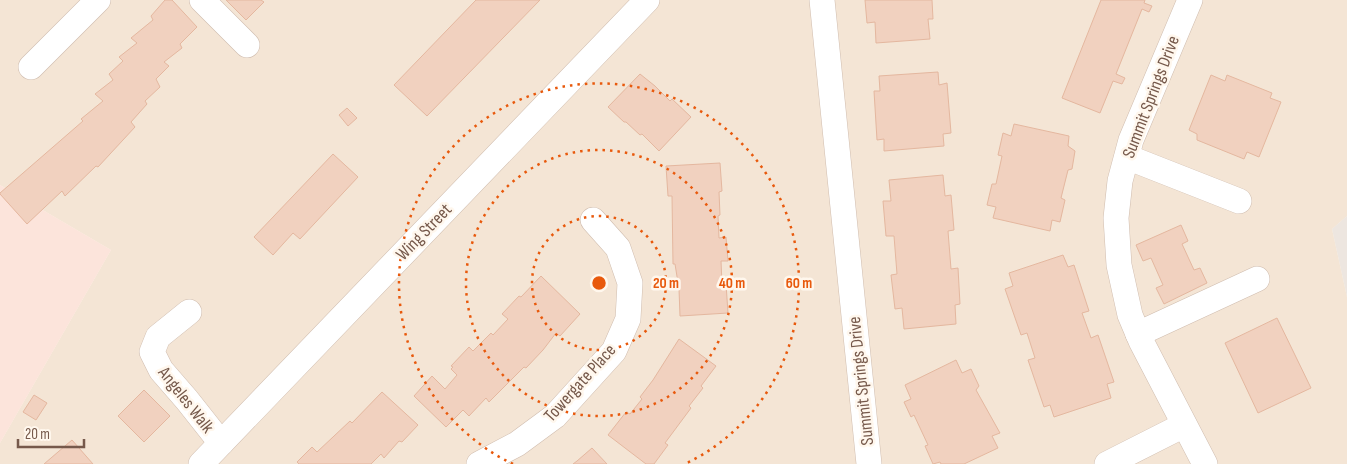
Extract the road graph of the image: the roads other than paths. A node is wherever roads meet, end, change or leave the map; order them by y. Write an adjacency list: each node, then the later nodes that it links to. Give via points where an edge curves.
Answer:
1 (98, 0): 7 (street)
2 (202, 0): 6 (street)
3 (647, 0): 15 (street, Wing Street)
4 (822, 0): 18 (street, Summit Springs Drive)
5 (1190, 0): 8 (street, Summit Springs Drive, via 1131,140)
6 (247, 46)
7 (31, 67)
8 (1127, 157): 9 (street); 13 (street, Summit Springs Drive, via 1120,181 1116,218 1119,265 1130,315)
9 (1239, 201)
10 (593, 220): 17 (street, Towergate Place, via 618,248 630,283 628,319 614,351 555,416 517,444)
11 (1257, 279): 13 (street)
12 (189, 312): 15 (street, Angeles Walk, via 158,337 152,352 161,370)
13 (1138, 334): 14 (street, Summit Springs Drive)
14 (1184, 425): 19 (street); 20 (street, Summit Springs Drive)
15 (220, 443): 16 (street, Wing Street)
16 (201, 464)
17 (479, 464)
18 (869, 464)
19 (1107, 464)
20 (1204, 464)

